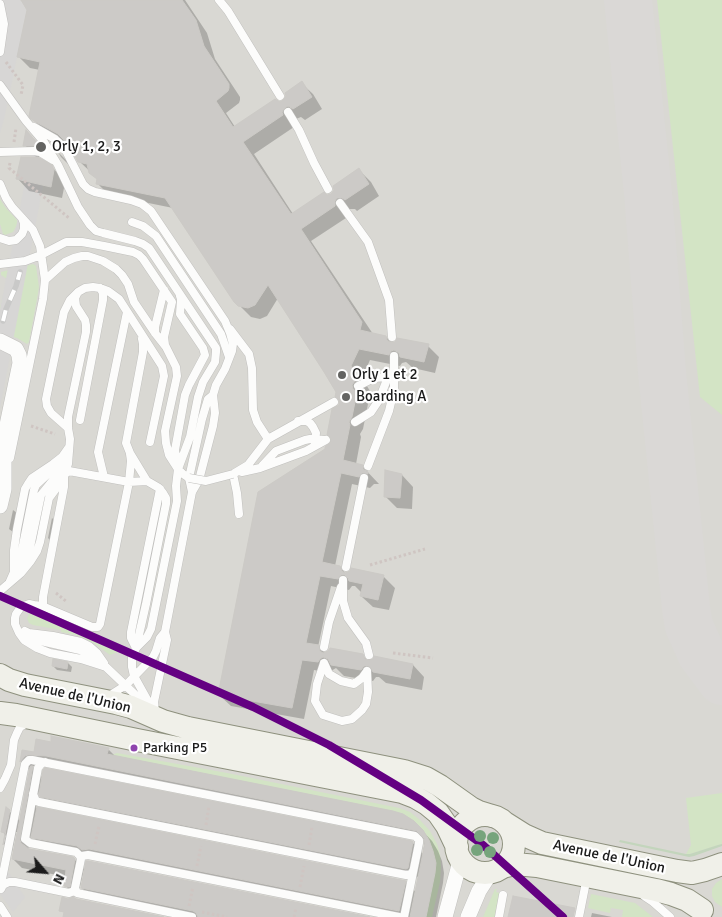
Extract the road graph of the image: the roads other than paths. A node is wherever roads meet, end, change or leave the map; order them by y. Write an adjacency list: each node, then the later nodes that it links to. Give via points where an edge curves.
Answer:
1 (219, 0): 5 (lane)
2 (0, 4): 3 (lane, via 4,24)
3 (0, 52)
4 (0, 85): 7 (lane)
5 (280, 96)
6 (288, 112): 11 (lane)
7 (26, 121): 9 (lane); 24 (lane, via 65,149 88,189 131,200 150,211)
8 (0, 152): 9 (lane, via 40,152)
9 (58, 165): 22 (lane, via 90,225 103,234 135,241 149,248)
10 (0, 184): 13 (lane, via 6,198)
11 (328, 189)
12 (340, 203): 27 (lane, via 368,242 389,300)
13 (21, 216): 15 (lane, via 24,223 22,234 16,240); 16 (lane, via 33,230)
14 (132, 222): 31 (lane, via 156,236 221,334)
15 (0, 238)
16 (41, 255): 17 (lane); 18 (lane); 20 (lane, via 66,242 132,252 143,259)
17 (0, 264)
18 (45, 280): 25 (lane, via 74,258 88,256 103,261 122,275 134,302); 58 (lane, via 44,299)
19 (100, 288): 21 (lane, via 85,288); 23 (lane, via 119,299); 37 (lane, via 103,300)
20 (164, 290): 25 (lane); 29 (lane, via 172,302 164,337)
21 (78, 292): 40 (lane, via 76,306 86,325 86,332); 40 (lane, via 64,312 46,399 51,412)
22 (180, 294): 49 (lane, via 180,314 205,355 185,395 176,450); 49 (lane, via 216,352 215,362 201,387 190,437)
23 (127, 312): 26 (lane); 52 (lane, via 98,452)
24 (225, 321): 31 (lane, via 233,344); 41 (lane, via 249,354 253,410)
25 (155, 333): 29 (lane)
26 (142, 337): 43 (lane, via 164,371); 46 (lane, via 143,352 126,443)
27 (392, 337)
28 (0, 340): 58 (street, via 16,349 20,363 6,430)
29 (166, 347): 49 (lane, via 176,367 176,376 165,431 166,443)
30 (394, 356): 32 (lane)
31 (229, 357): 35 (lane)
32 (394, 366): 33 (lane); 47 (lane, via 394,390 389,411)
33 (388, 376): 34 (lane, via 374,378); 39 (lane, via 371,412)
34 (358, 386)
35 (213, 395): 53 (lane, via 205,409); 55 (lane, via 213,426)
36 (334, 402): 38 (lane)
37 (80, 420)
38 (295, 422): 41 (lane); 42 (lane, via 310,423 316,433)
39 (355, 422)
40 (68, 428): 44 (lane)
41 (268, 439): 50 (lane, via 248,465)
42 (315, 439): 45 (lane); 45 (lane, via 326,440); 48 (lane, via 276,451)
43 (150, 442)
44 (69, 447): 51 (lane); 63 (lane, via 58,474 42,495 29,552); 63 (lane, via 62,457 28,484 17,529 14,572)
45 (311, 448): 48 (lane)
46 (130, 452): 56 (lane); 57 (lane)
47 (368, 466)
48 (260, 468): 50 (lane)
49 (178, 469): 53 (lane); 69 (lane, via 177,501 151,628)
50 (233, 474): 55 (lane, bridge); 61 (lane)
51 (64, 475): 52 (lane, via 69,471); 63 (lane, via 49,498 37,551 21,573); 65 (lane)
52 (104, 477): 57 (lane)
53 (189, 478): 55 (lane, bridge); 59 (lane)
54 (364, 478): 62 (lane)
55 (199, 480): 59 (lane)
56 (146, 481): 57 (lane); 69 (lane, via 160,489 166,504)
57 (128, 482): 65 (lane, via 98,627)
58 (4, 489): 60 (street)
59 (192, 492): 67 (lane)
60 (0, 506)
61 (239, 514)
62 (346, 567)
63 (10, 581): 64 (lane)
64 (0, 591)
65 (43, 606): 66 (lane, via 29,604 21,607)
66 (15, 624): 71 (lane, via 18,634 37,648); 71 (lane, via 29,633 90,646)
67 (164, 632): 74 (lane, via 152,657); 78 (lane, via 167,640 154,702)
68 (324, 646): 70 (lane, via 343,580 343,601 348,618 366,643)
69 (136, 648): 74 (lane, via 132,658)
70 (369, 655)
71 (106, 667): 75 (lane)
72 (367, 671): 72 (lane, via 354,684 329,674 324,664 315,701 323,715 342,721 352,719 362,710 368,692)
73 (0, 674): 76 (street, Avenue de l'Union, via 25,685)
74 (134, 676): 75 (lane); 78 (lane)
75 (126, 685): 76 (lane); 78 (lane)
76 (104, 700): 78 (street, Avenue de l'Union)
77 (0, 713): 79 (street, Avenue de l'Union)
78 (159, 718): 83 (street, Avenue de l'Union, via 188,728 426,778 471,808)
79 (44, 721): 81 (lane, via 26,723 20,728 14,740 11,765); 84 (street, Avenue de l'Union, via 402,792 438,812)
80 (45, 762): 82 (lane, via 38,768); 88 (lane, via 415,836 419,843); 92 (lane, via 29,760 25,764)
81 (0, 788)
82 (33, 794): 85 (lane, via 25,839 30,843 76,852); 88 (lane, via 39,802 406,875)
83 (498, 820): 84 (street, via 485,815 467,822 459,831); 86 (street, Avenue de l'Union, via 524,836 556,846 677,871 692,872); 87 (street, via 510,829 514,848 509,860)
84 (458, 851): 87 (street, Avenue de l'Union, via 463,862 477,872); 100 (street, via 458,869)
85 (81, 859): 91 (lane); 98 (lane, via 88,854)
86 (720, 865): 95 (street, Avenue de l'Union, via 708,870 697,889 698,900)
87 (498, 869): 89 (street, Avenue de l'Union, via 524,864); 101 (street, via 479,891)
88 (413, 871): 99 (lane)
89 (587, 876): 90 (street, Avenue de l'Union); 103 (lane)
90 (621, 883): 95 (street, Avenue de l'Union, via 671,894 687,900); 104 (lane, via 643,894)
91 (75, 888): 92 (lane, via 69,893 9,882); 96 (lane, via 80,894)
92 (0, 890)
93 (503, 895): 102 (lane)
94 (0, 906): 97 (lane)
95 (705, 913)
96 (190, 916)
97 (8, 917)
98 (399, 917)
99 (404, 917)
100 (445, 917)
101 (468, 917)
102 (499, 917)
103 (579, 917)
104 (670, 917)

